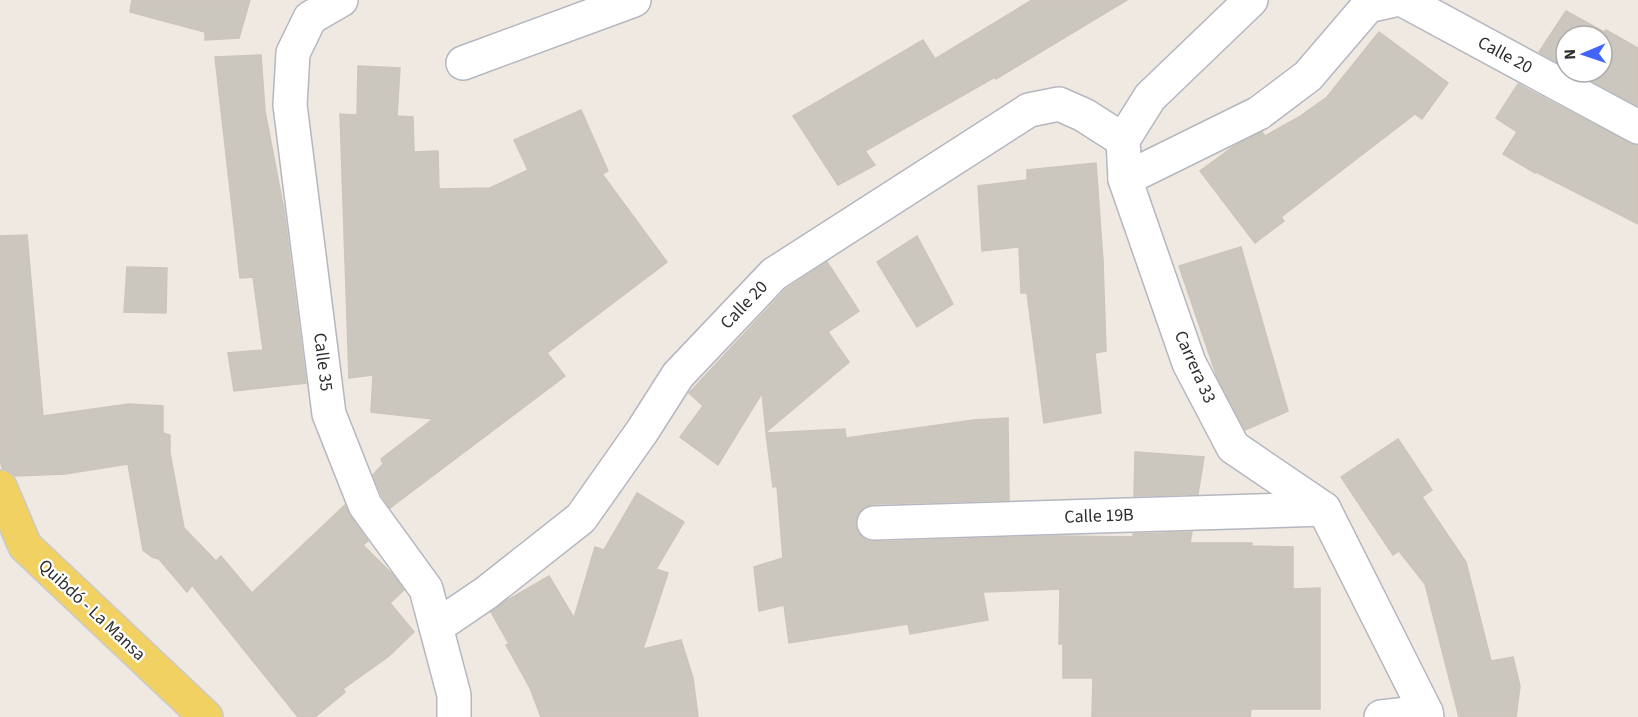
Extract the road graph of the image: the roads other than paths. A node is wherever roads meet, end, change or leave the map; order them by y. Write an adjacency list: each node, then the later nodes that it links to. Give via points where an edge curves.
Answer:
1 (341, 0): 13 (street, Calle 35, via 310,18 293,53 290,105 329,414 365,505 426,589)
2 (634, 0): 6 (street)
3 (1251, 0): 8 (street, via 1150,97)
4 (1395, 0): 9 (street, via 1368,6 1308,76 1259,113)
5 (1403, 0): 7 (street, Calle 20)
6 (463, 63)
7 (1638, 127)
8 (1123, 140): 9 (street, Carrera 33); 13 (street, Calle 20, via 1059,104 1029,110 774,274 678,375 580,518 486,593)
9 (1125, 179): 11 (street, Carrera 33, via 1189,363 1233,447)
10 (0, 487): 15 (main road, Quibdó - La Mansa, via 25,546)
11 (1324, 509): 12 (street, Calle 19B); 14 (street, Carrera 33)
12 (874, 523)
13 (436, 627): 16 (street, Calle 35, via 454,695)
14 (1427, 714): 17 (street)
15 (206, 717)
16 (454, 717)
17 (1381, 717)

